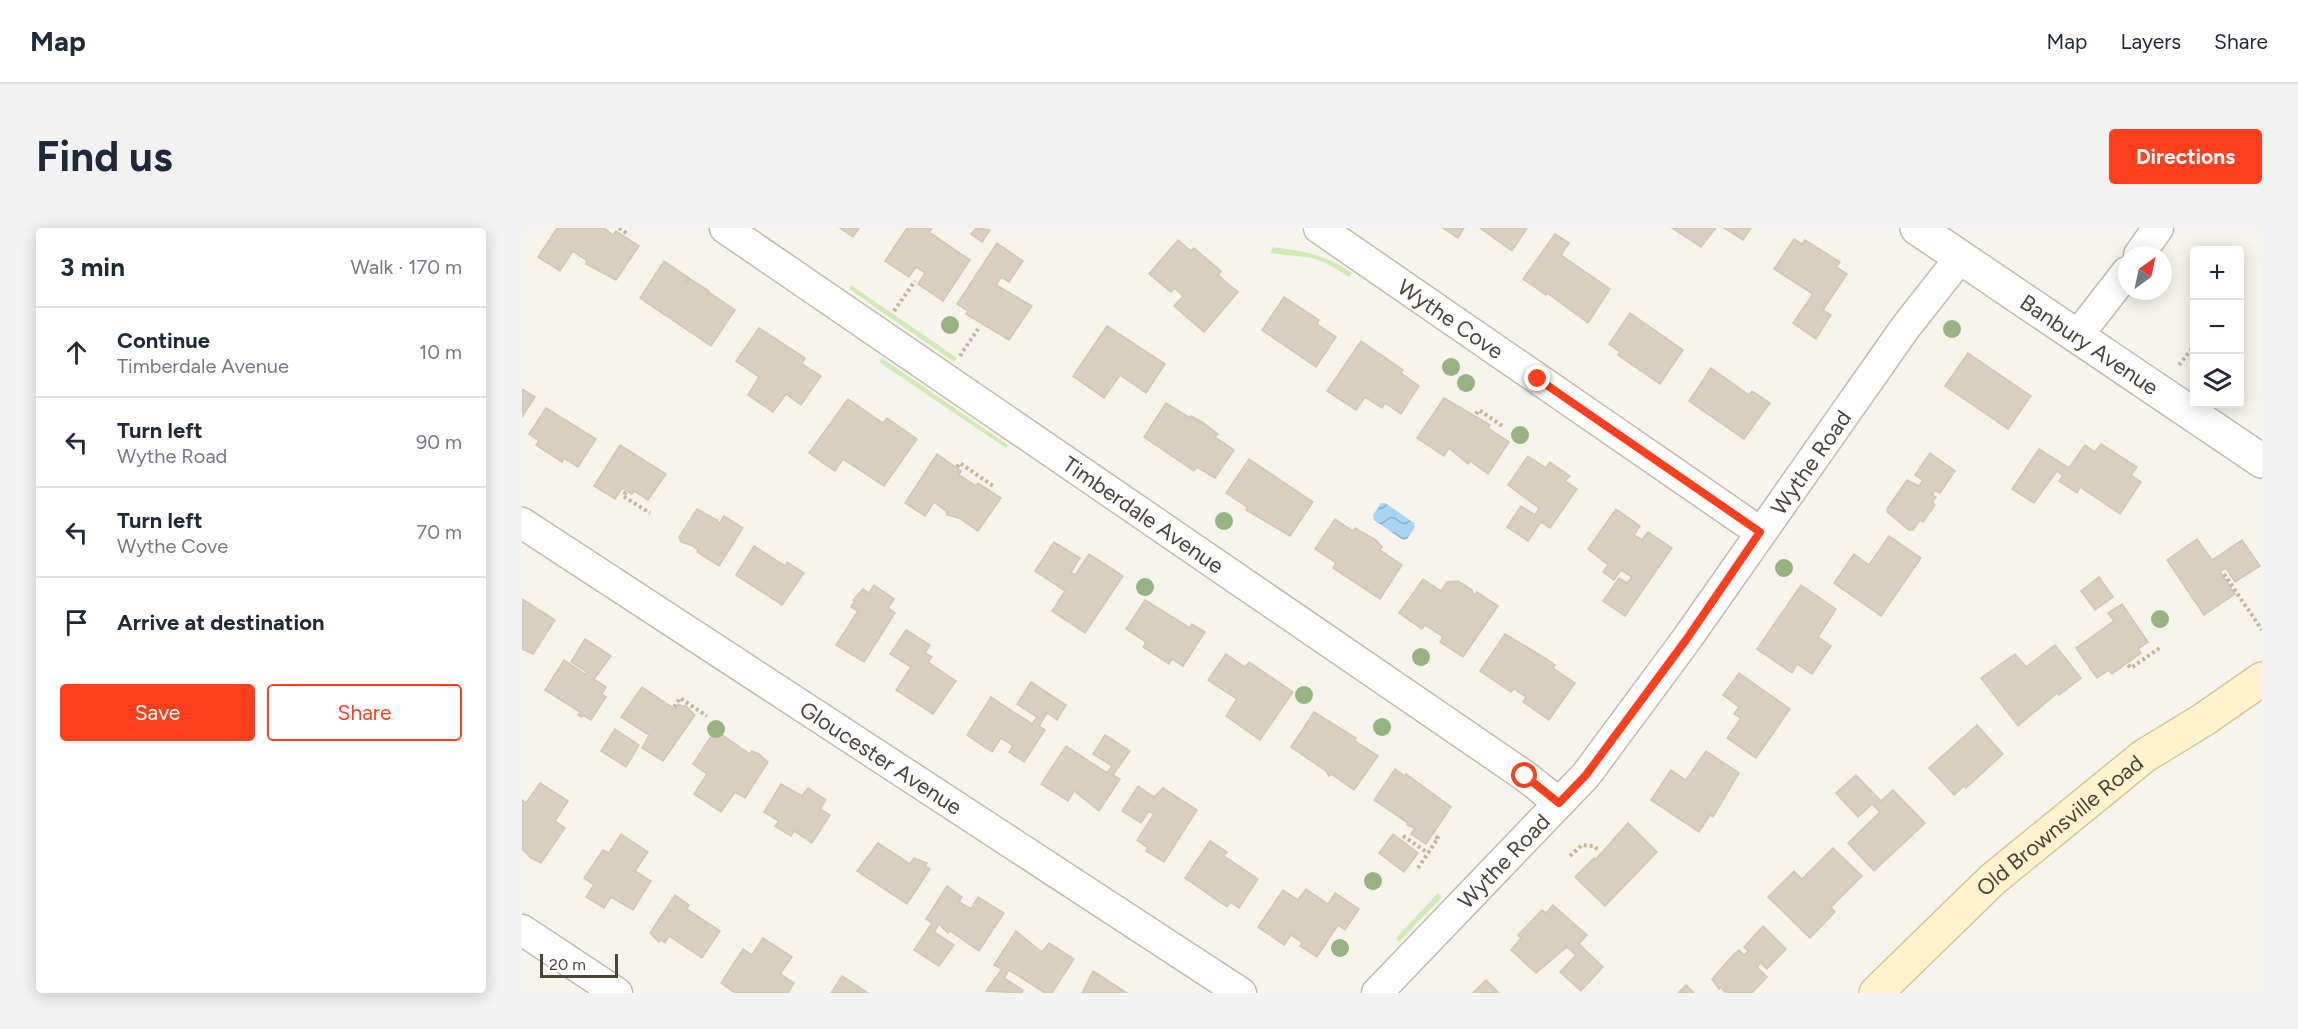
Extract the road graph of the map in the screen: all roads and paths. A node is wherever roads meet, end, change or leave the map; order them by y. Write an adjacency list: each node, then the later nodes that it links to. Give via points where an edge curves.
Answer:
1 (619, 228): 6 (path)
2 (724, 228): 33 (street, Timberdale Avenue)
3 (1319, 228): 25 (street, Wythe Cove)
4 (1917, 228): 8 (street, Banbury Avenue)
5 (2158, 228): 7 (street)
6 (629, 235)
7 (2145, 246)
8 (1960, 258): 13 (street, Banbury Avenue); 25 (street, Wythe Road, via 1905,328)
9 (915, 281): 11 (path)
10 (2118, 284): 13 (street)
11 (894, 311)
12 (978, 329): 15 (path)
13 (2078, 335): 19 (street, Banbury Avenue)
14 (2190, 351): 16 (path)
15 (960, 356)
16 (2179, 365)
17 (1476, 414): 18 (path, via 1479,410)
18 (1504, 427)
19 (2262, 461)
20 (957, 467): 21 (path, via 960,463)
21 (993, 486)
22 (626, 492): 23 (path, via 623,496)
23 (650, 513)
24 (522, 523): 42 (street, Gloucester Avenue)
25 (1760, 532): 33 (street, Wythe Road, via 1586,775)
26 (2224, 574): 27 (path)
27 (2262, 630)
28 (2161, 647): 29 (path, via 2131,668)
29 (2128, 665)
30 (2262, 679): 44 (main road, Old Brownsville Road, via 2144,756 1993,879)
31 (674, 707): 32 (path, via 680,698)
32 (707, 716)
33 (1559, 803): 43 (street, Wythe Road)
34 (1403, 836): 37 (path)
35 (1434, 836): 37 (path, via 1438,838)
36 (1599, 851): 38 (path, via 1586,844)
37 (1428, 853): 39 (path)
38 (1570, 856)
39 (1418, 868)
40 (522, 930): 41 (street)
41 (617, 993)
42 (1241, 993)
43 (1377, 993)
44 (1876, 993)

